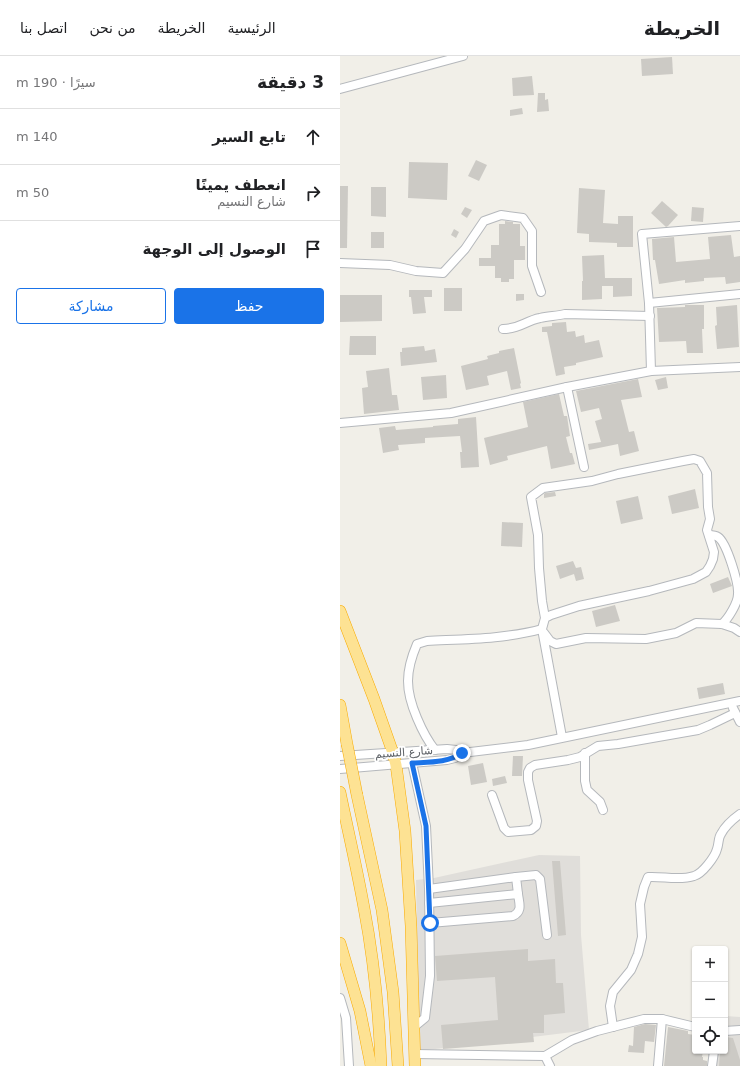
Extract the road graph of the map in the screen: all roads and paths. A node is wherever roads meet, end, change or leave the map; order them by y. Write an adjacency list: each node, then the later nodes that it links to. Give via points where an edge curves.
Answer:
1 (464, 56): 2 (street)
2 (340, 89)
3 (740, 226): 7 (street, via 642,234)
4 (340, 263): 5 (street, via 390,265 416,271 443,273 466,249 484,221 501,215 523,218 532,231 532,266)
5 (541, 292)
6 (740, 294): 7 (street)
7 (649, 303): 8 (street)
8 (650, 316): 9 (street, via 565,314 539,318 514,329); 11 (street)
9 (503, 329)
10 (740, 367): 11 (street)
11 (651, 371): 12 (street)
12 (567, 387): 13 (street, via 451,413); 14 (street)
13 (340, 423)
14 (584, 467)
15 (709, 535): 17 (street, via 714,552 713,560 706,572 693,579 579,606); 17 (street, via 707,473 700,461 694,459 592,481 543,488 531,497 538,534); 18 (street, via 719,537 725,547 738,586 738,596 727,620)
16 (340, 610): 27 (highway)
17 (545, 618): 19 (street)
18 (722, 624): 19 (street, via 696,624 676,633 646,639 586,638 556,644 545,636); 20 (street)
19 (542, 629): 25 (street); 26 (street, via 507,637 427,641 417,644 409,667 407,690 419,724 427,741)
20 (740, 632)
21 (736, 702): 23 (street); 25 (street)
22 (340, 705): 58 (highway, bridge, via 382,910 393,992)
23 (735, 713): 24 (street); 29 (street, via 698,730 598,746)
24 (740, 722)
25 (562, 737): 28 (street, via 528,745)
26 (435, 750): 27 (street, شارع النسيم); 28 (street, شارع النسيم, via 456,750)
27 (393, 753): 30 (street, شارع النسيم); 32 (highway)
28 (462, 753): 31 (street, شارع النسيم, via 448,760)
29 (585, 753): 34 (street, via 568,760 535,764 530,768 528,780 537,821 531,830 508,832 504,828); 36 (street, via 587,790 600,802)
30 (340, 756)
31 (412, 763): 32 (street, شارع النسيم); 39 (street, via 426,826)
32 (396, 765): 33 (street, شارع النسيم); 48 (highway, via 405,832)
33 (340, 769)
34 (492, 795)
35 (341, 796): 57 (highway, via 373,960)
36 (603, 810)
37 (740, 814): 49 (street, via 720,835 717,850 708,865 695,876 648,877 640,904 642,937 638,954 631,970 613,992 610,1006)
38 (516, 877): 39 (street); 40 (street); 43 (street, via 536,875 540,879)
39 (429, 890): 41 (street)
40 (518, 894): 41 (street); 42 (street, via 520,909 518,914 513,916)
41 (429, 903): 42 (street)
42 (430, 923): 48 (street, via 430,976 425,1018)
43 (547, 936)
44 (340, 943): 56 (highway, via 360,1011)
45 (340, 998): 55 (street, via 348,1033)
46 (662, 1019): 47 (street); 49 (street, via 644,1019); 61 (street)
47 (692, 1026)
48 (414, 1027): 52 (highway)
49 (613, 1027): 54 (street, via 572,1040)
50 (740, 1030): 51 (street)
51 (728, 1032)
52 (415, 1054): 54 (street); 59 (highway)
53 (714, 1054): 62 (street)
54 (545, 1056): 60 (street)
55 (349, 1066)
56 (371, 1066)
57 (381, 1066)
58 (398, 1066)
59 (414, 1066)
60 (550, 1066)
61 (658, 1066)
62 (712, 1066)

